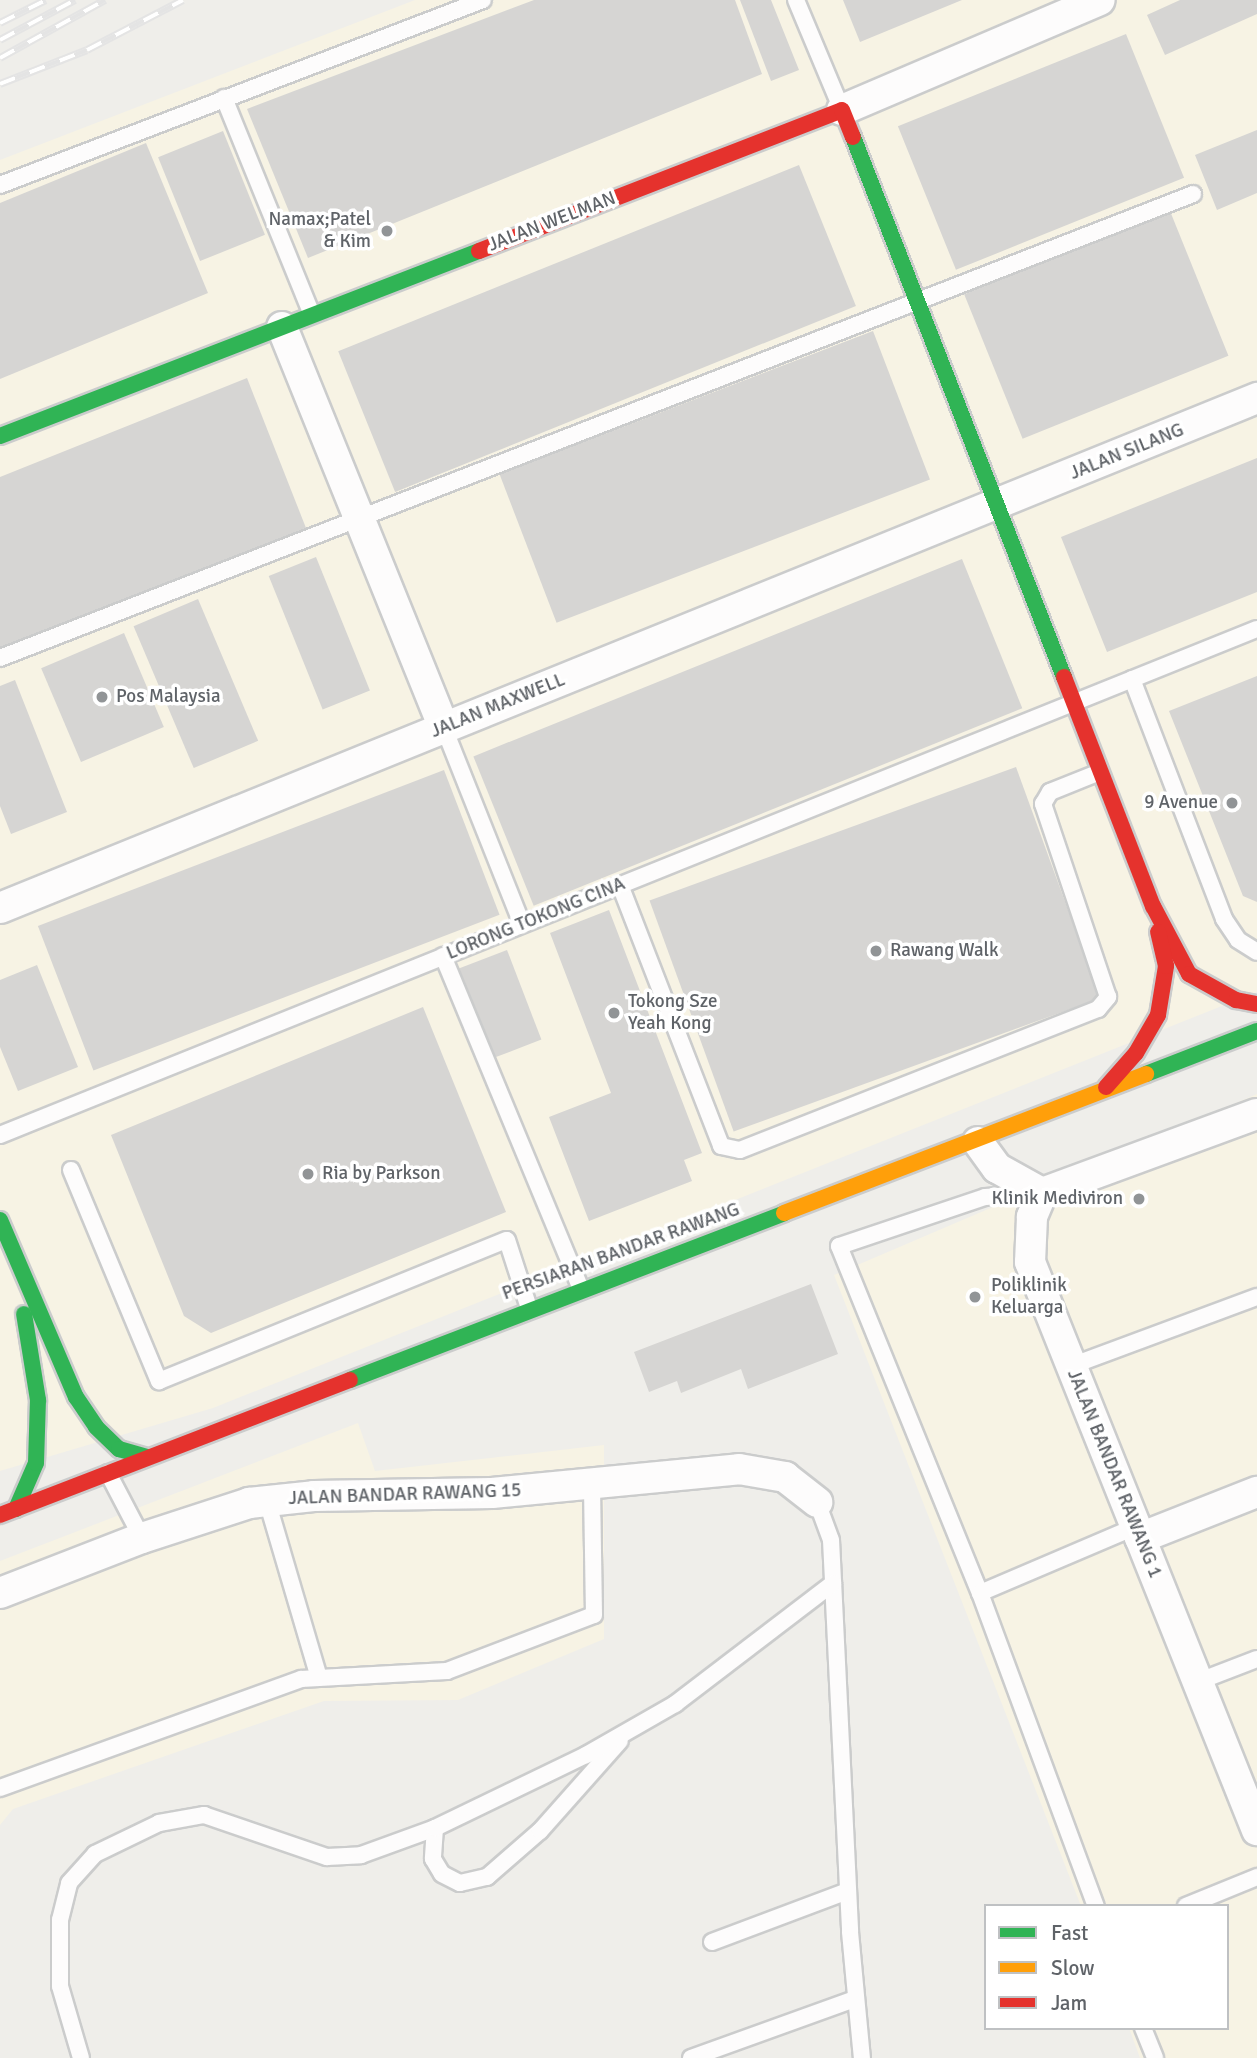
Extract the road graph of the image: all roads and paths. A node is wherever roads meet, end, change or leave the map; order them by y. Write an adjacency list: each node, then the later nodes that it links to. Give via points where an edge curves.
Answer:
1 (483, 0): 4 (lane)
2 (796, 0): 5 (lane)
3 (1100, 0): 5 (street, JALAN WELMAN)
4 (224, 98): 6 (lane); 9 (lane)
5 (842, 110): 8 (street); 9 (street, JALAN WELMAN)
6 (0, 185)
7 (1193, 194): 8 (lane)
8 (916, 301): 13 (street); 14 (lane)
9 (312, 315): 10 (street, JALAN WELMAN)
10 (282, 327): 12 (street, JALAN WELMAN); 14 (street)
11 (1257, 398): 13 (street, JALAN SILANG)
12 (0, 436)
13 (996, 505): 18 (street); 19 (street, JALAN MAXWELL)
14 (359, 519): 16 (lane); 19 (street)
15 (1257, 629): 17 (lane, LORONG TOKONG CINA)
16 (0, 658)
17 (1132, 679): 18 (lane, LORONG TOKONG CINA); 25 (lane, via 1224,919 1238,940)
18 (1073, 702): 20 (street); 21 (lane, LORONG TOKONG CINA)
19 (443, 728): 23 (street, JALAN MAXWELL); 24 (lane)
20 (1100, 772): 21 (lane, via 1050,792 1043,804 1108,996 1098,1009 740,1150 721,1146); 22 (street)
21 (620, 885): 24 (lane, LORONG TOKONG CINA)
22 (1153, 906): 27 (street, via 1189,974 1236,1000); 29 (street, via 1166,966 1158,1015 1136,1053)
23 (0, 908)
24 (522, 924): 26 (lane, LORONG TOKONG CINA)
25 (1257, 952)
26 (443, 956): 31 (lane, LORONG TOKONG CINA); 37 (lane)
27 (1257, 1004)
28 (1257, 1031): 29 (street, PERSIARAN BANDAR RAWANG)
29 (1102, 1092): 32 (street, PERSIARAN BANDAR RAWANG)
30 (1257, 1115): 34 (street)
31 (0, 1135)
32 (978, 1142): 34 (street, via 997,1168); 37 (street, PERSIARAN BANDAR RAWANG)
33 (71, 1170): 39 (lane, via 159,1381 507,1240)
34 (1042, 1194): 40 (street, JALAN BANDAR RAWANG 1, via 1032,1217 1030,1262); 53 (lane, via 985,1197 839,1246)
35 (0, 1220): 36 (street)
36 (14, 1257): 41 (street, via 89,1417 119,1449); 47 (street, via 38,1400 36,1464)
37 (581, 1289): 39 (street, PERSIARAN BANDAR RAWANG)
38 (1257, 1297): 40 (lane)
39 (529, 1308): 41 (street, PERSIARAN BANDAR RAWANG)
40 (1071, 1366): 49 (street, JALAN BANDAR RAWANG 1)
41 (147, 1457): 42 (street, PERSIARAN BANDAR RAWANG)
42 (108, 1473): 47 (street, PERSIARAN BANDAR RAWANG); 50 (lane)
43 (592, 1483): 45 (street, JALAN BANDAR RAWANG 15, via 492,1493); 46 (street, JALAN BANDAR RAWANG 15, via 739,1469 785,1477); 55 (lane, via 594,1615 447,1671)
44 (1257, 1492): 49 (street)
45 (267, 1501): 50 (street, JALAN BANDAR RAWANG 15); 55 (lane)
46 (817, 1502): 51 (lane, via 831,1540)
47 (16, 1509): 48 (street, PERSIARAN BANDAR RAWANG)
48 (0, 1515)
49 (1138, 1532): 53 (lane); 56 (street, JALAN BANDAR RAWANG 1)
50 (142, 1538): 52 (street, JALAN BANDAR RAWANG 15)
51 (833, 1583): 57 (lane, via 674,1704); 62 (lane)
52 (0, 1593)
53 (980, 1593): 63 (lane)
54 (1257, 1659): 56 (lane)
55 (319, 1678): 58 (lane, via 275,1689)
56 (1197, 1682): 60 (street, JALAN BANDAR RAWANG 1)
57 (631, 1729): 59 (lane); 59 (lane, via 540,1831 486,1877 460,1883 442,1874 433,1858)
58 (0, 1788)
59 (435, 1828): 68 (lane, via 361,1855 327,1857 204,1815 159,1823 95,1854 69,1882 60,1920 60,1986)
60 (1257, 1830)
61 (1257, 1877): 64 (lane)
62 (848, 1891): 65 (lane); 66 (lane)
63 (1095, 1904)
64 (1191, 1904)
65 (712, 1942)
66 (855, 1999): 69 (lane); 70 (lane)
67 (1144, 2030): 71 (lane)
68 (81, 2058)
69 (691, 2058)
70 (862, 2058)
71 (1155, 2058)

